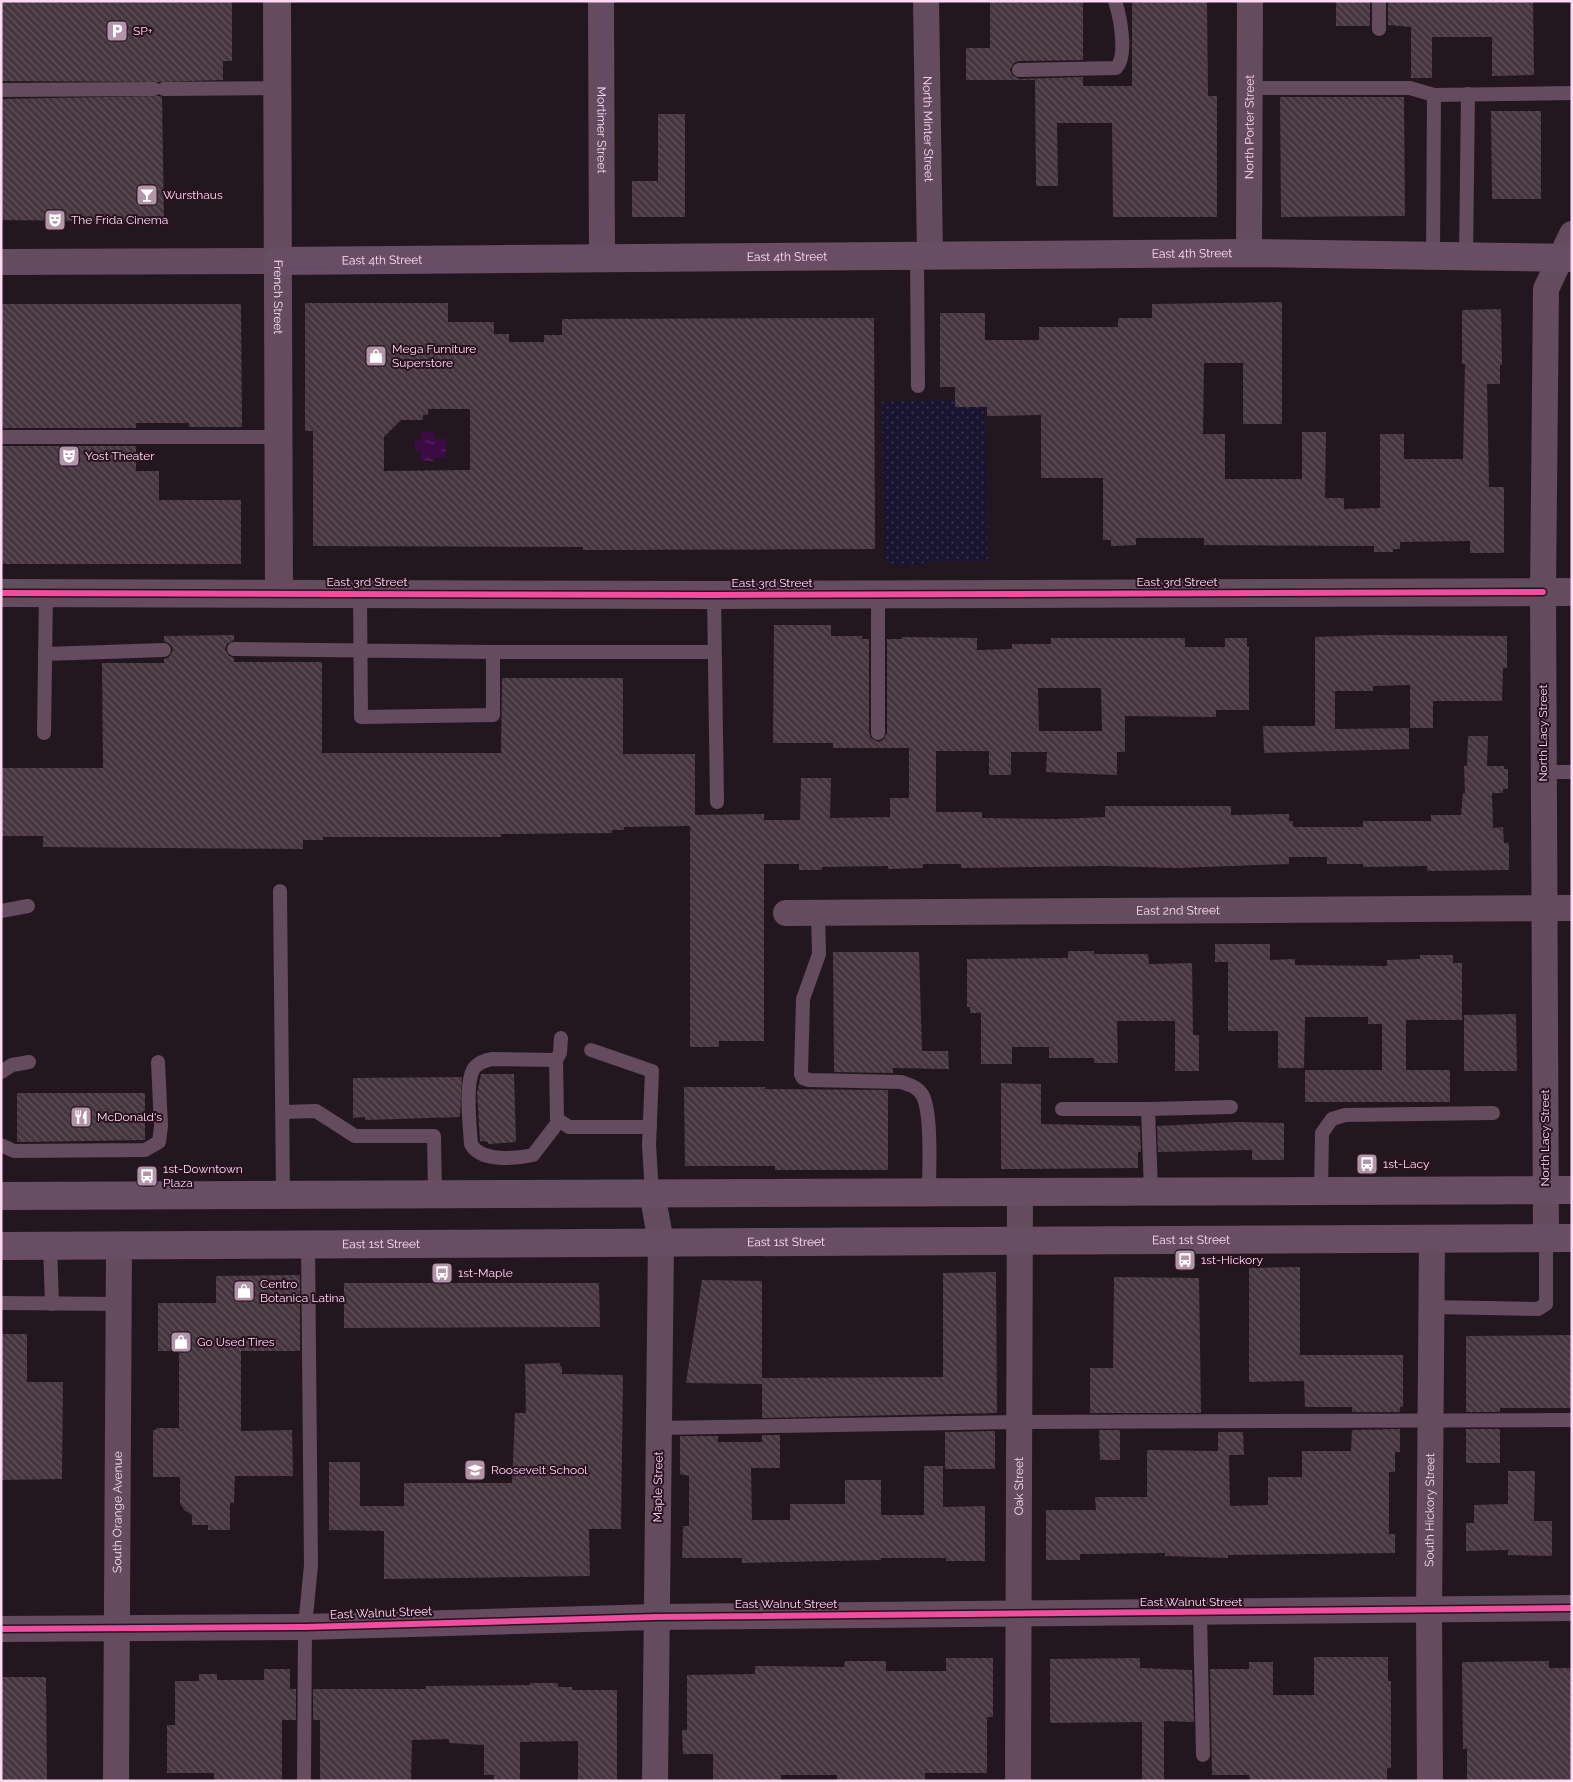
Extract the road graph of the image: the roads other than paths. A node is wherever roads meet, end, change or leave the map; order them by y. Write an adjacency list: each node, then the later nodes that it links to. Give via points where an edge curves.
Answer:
1 (277, 1): 9 (street, French Street)
2 (600, 1): 20 (street, Mortimer Street)
3 (926, 1): 17 (street, North Minter Street)
4 (1115, 1): 8 (lane, via 1121,22 1121,56 1116,68)
5 (1250, 1): 10 (street, North Porter Street)
6 (1378, 1): 7 (lane)
7 (1379, 29)
8 (1019, 70)
9 (277, 88): 11 (lane); 21 (street, French Street)
10 (1250, 88): 14 (lane, via 1410,88); 16 (street, North Porter Street)
11 (1, 90)
12 (1572, 93): 13 (lane)
13 (1468, 94): 14 (lane); 19 (lane)
14 (1434, 95): 18 (lane)
15 (1568, 250): 19 (main road, East 4th Street); 26 (street, North Lacy Street, via 1546,289)
16 (1249, 253): 17 (main road, East 4th Street); 18 (main road, East 4th Street)
17 (924, 255): 20 (main road, East 4th Street); 23 (lane)
18 (1432, 257): 19 (main road, East 4th Street)
19 (1466, 257)
20 (602, 258): 21 (main road, East 4th Street)
21 (277, 261): 22 (street, East 4th Street); 25 (street, French Street)
22 (1, 262)
23 (918, 386)
24 (1, 437): 25 (lane)
25 (278, 437): 30 (street, French Street)
26 (1543, 592): 27 (street, East 3rd Street); 32 (street, East 3rd Street); 42 (street, North Lacy Street)
27 (1572, 592)
28 (1, 593): 29 (street, East 3rd Street)
29 (46, 593): 30 (street, East 3rd Street); 39 (lane)
30 (279, 593): 31 (street, East 3rd Street)
31 (360, 593): 33 (street, East 3rd Street); 36 (lane)
32 (878, 594): 33 (street, East 3rd Street); 41 (lane)
33 (714, 595): 38 (lane)
34 (234, 649): 36 (lane)
35 (164, 650): 39 (lane)
36 (361, 652): 37 (lane); 37 (lane, via 361,717 493,715)
37 (493, 652): 38 (lane)
38 (714, 652): 44 (lane)
39 (45, 654): 40 (lane)
40 (44, 733)
41 (878, 733)
42 (1543, 772): 43 (lane); 47 (street, North Lacy Street)
43 (1572, 772)
44 (717, 802)
45 (280, 891): 61 (lane)
46 (28, 906): 49 (lane)
47 (1544, 908): 48 (street, East 2nd Street); 51 (street, East 2nd Street); 66 (street, North Lacy Street)
48 (1572, 908)
49 (1, 910)
50 (786, 913): 51 (street, East 2nd Street)
51 (818, 913): 69 (lane, via 819,954 803,999 801,1074 808,1080 901,1082 915,1086 922,1095 927,1114)
52 (561, 1038): 54 (lane)
53 (591, 1050): 64 (lane, via 652,1071)
54 (556, 1060): 63 (lane); 63 (lane, via 492,1059 475,1067 470,1082 471,1144 474,1151 483,1155 533,1155)
55 (29, 1062): 57 (lane, via 12,1065)
56 (158, 1062): 65 (lane, via 159,1142 145,1150 14,1151)
57 (1, 1072)
58 (1231, 1107): 60 (lane)
59 (1062, 1109): 60 (lane)
60 (1148, 1109): 67 (lane)
61 (283, 1112): 71 (lane, via 316,1112 355,1136 434,1136); 73 (lane)
62 (1493, 1113): 68 (lane, via 1345,1114 1332,1119 1322,1133)
63 (558, 1121): 64 (lane, via 569,1127)
64 (650, 1127): 72 (lane)
65 (1, 1144)
66 (1559, 1190): 68 (main road); 76 (street, North Lacy Street)
67 (1151, 1191): 68 (main road); 70 (main road)
68 (1321, 1191)
69 (929, 1192): 70 (main road); 72 (main road)
70 (1020, 1192): 77 (street, Oak Street)
71 (435, 1194): 72 (main road); 73 (main road)
72 (652, 1194): 78 (street, Maple Street)
73 (283, 1195): 74 (main road)
74 (1, 1196)
75 (1432, 1238): 76 (main road, East 1st Street); 77 (main road, East 1st Street); 86 (street, South Hickory Street)
76 (1559, 1238): 86 (lane, via 1546,1304 1538,1309)
77 (1020, 1240): 78 (main road, East 1st Street); 88 (street, Oak Street)
78 (661, 1242): 79 (main road, East 1st Street); 90 (street, Maple Street)
79 (308, 1244): 81 (main road, East 1st Street); 96 (lane, via 311,1565)
80 (50, 1245): 81 (main road, East 1st Street); 82 (main road, East 1st Street); 84 (lane)
81 (119, 1245): 85 (street, South Orange Avenue)
82 (1, 1246)
83 (1, 1303): 84 (lane)
84 (52, 1304): 85 (lane)
85 (119, 1304): 97 (street, South Orange Avenue)
86 (1432, 1308): 89 (street, South Hickory Street)
87 (1572, 1420): 89 (lane)
88 (1019, 1422): 89 (lane); 90 (lane); 94 (street, Oak Street)
89 (1432, 1422): 92 (street, South Hickory Street)
90 (659, 1428): 95 (street, Maple Street)
91 (1572, 1608): 92 (street, East Walnut Street)
92 (1429, 1611): 93 (street, East Walnut Street); 104 (street, South Hickory Street)
93 (1200, 1613): 94 (street, East Walnut Street); 99 (lane)
94 (1018, 1614): 95 (street, East Walnut Street); 103 (street, Oak Street)
95 (655, 1617): 96 (street, East Walnut Street); 102 (street, Maple Street)
96 (305, 1627): 97 (street, East Walnut Street); 101 (lane)
97 (116, 1628): 98 (street, East Walnut Street); 100 (street, South Orange Avenue)
98 (1, 1629)
99 (1202, 1755)
100 (116, 1781)
101 (304, 1781)
102 (655, 1781)
103 (1018, 1781)
104 (1430, 1781)

